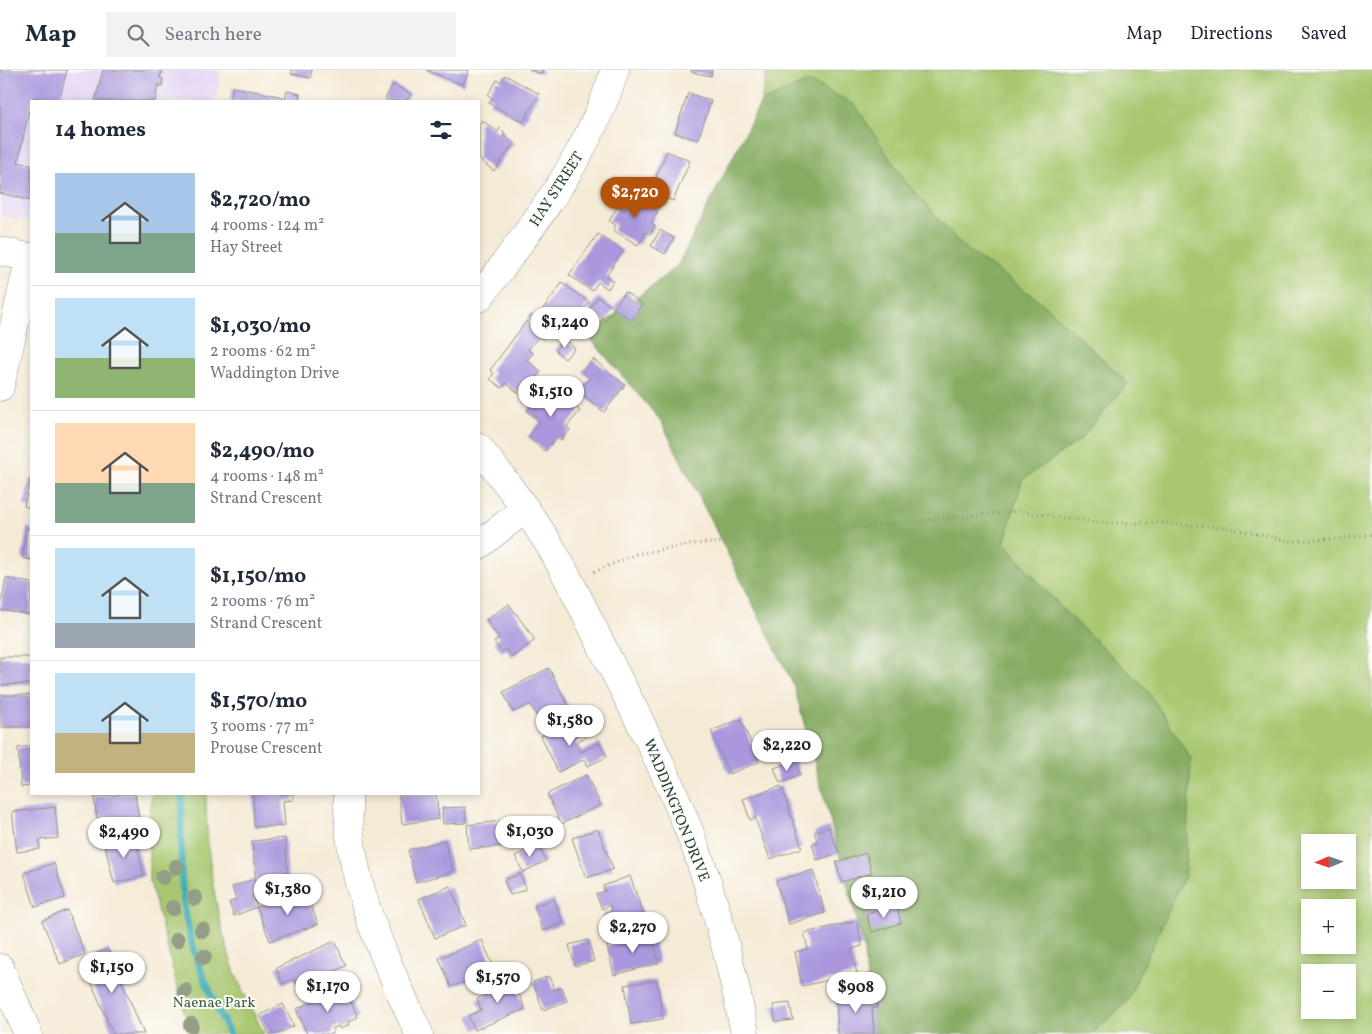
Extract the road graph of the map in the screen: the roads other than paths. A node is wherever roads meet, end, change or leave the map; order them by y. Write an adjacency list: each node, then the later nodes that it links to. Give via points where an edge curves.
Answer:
1 (614, 70): 5 (street, HAY STREET, via 606,99 568,175)
2 (0, 251): 3 (street)
3 (30, 258)
4 (30, 262): 6 (street)
5 (480, 297)
6 (0, 387)
7 (480, 449): 8 (street, WADDINGTON DRIVE)
8 (525, 509): 9 (street); 14 (street, WADDINGTON DRIVE, via 570,582 670,784 696,850 724,937)
9 (480, 544)
10 (348, 795): 13 (street, via 349,836 367,915)
11 (0, 968): 12 (street)
12 (28, 1034)
13 (419, 1034)
14 (745, 1034)

